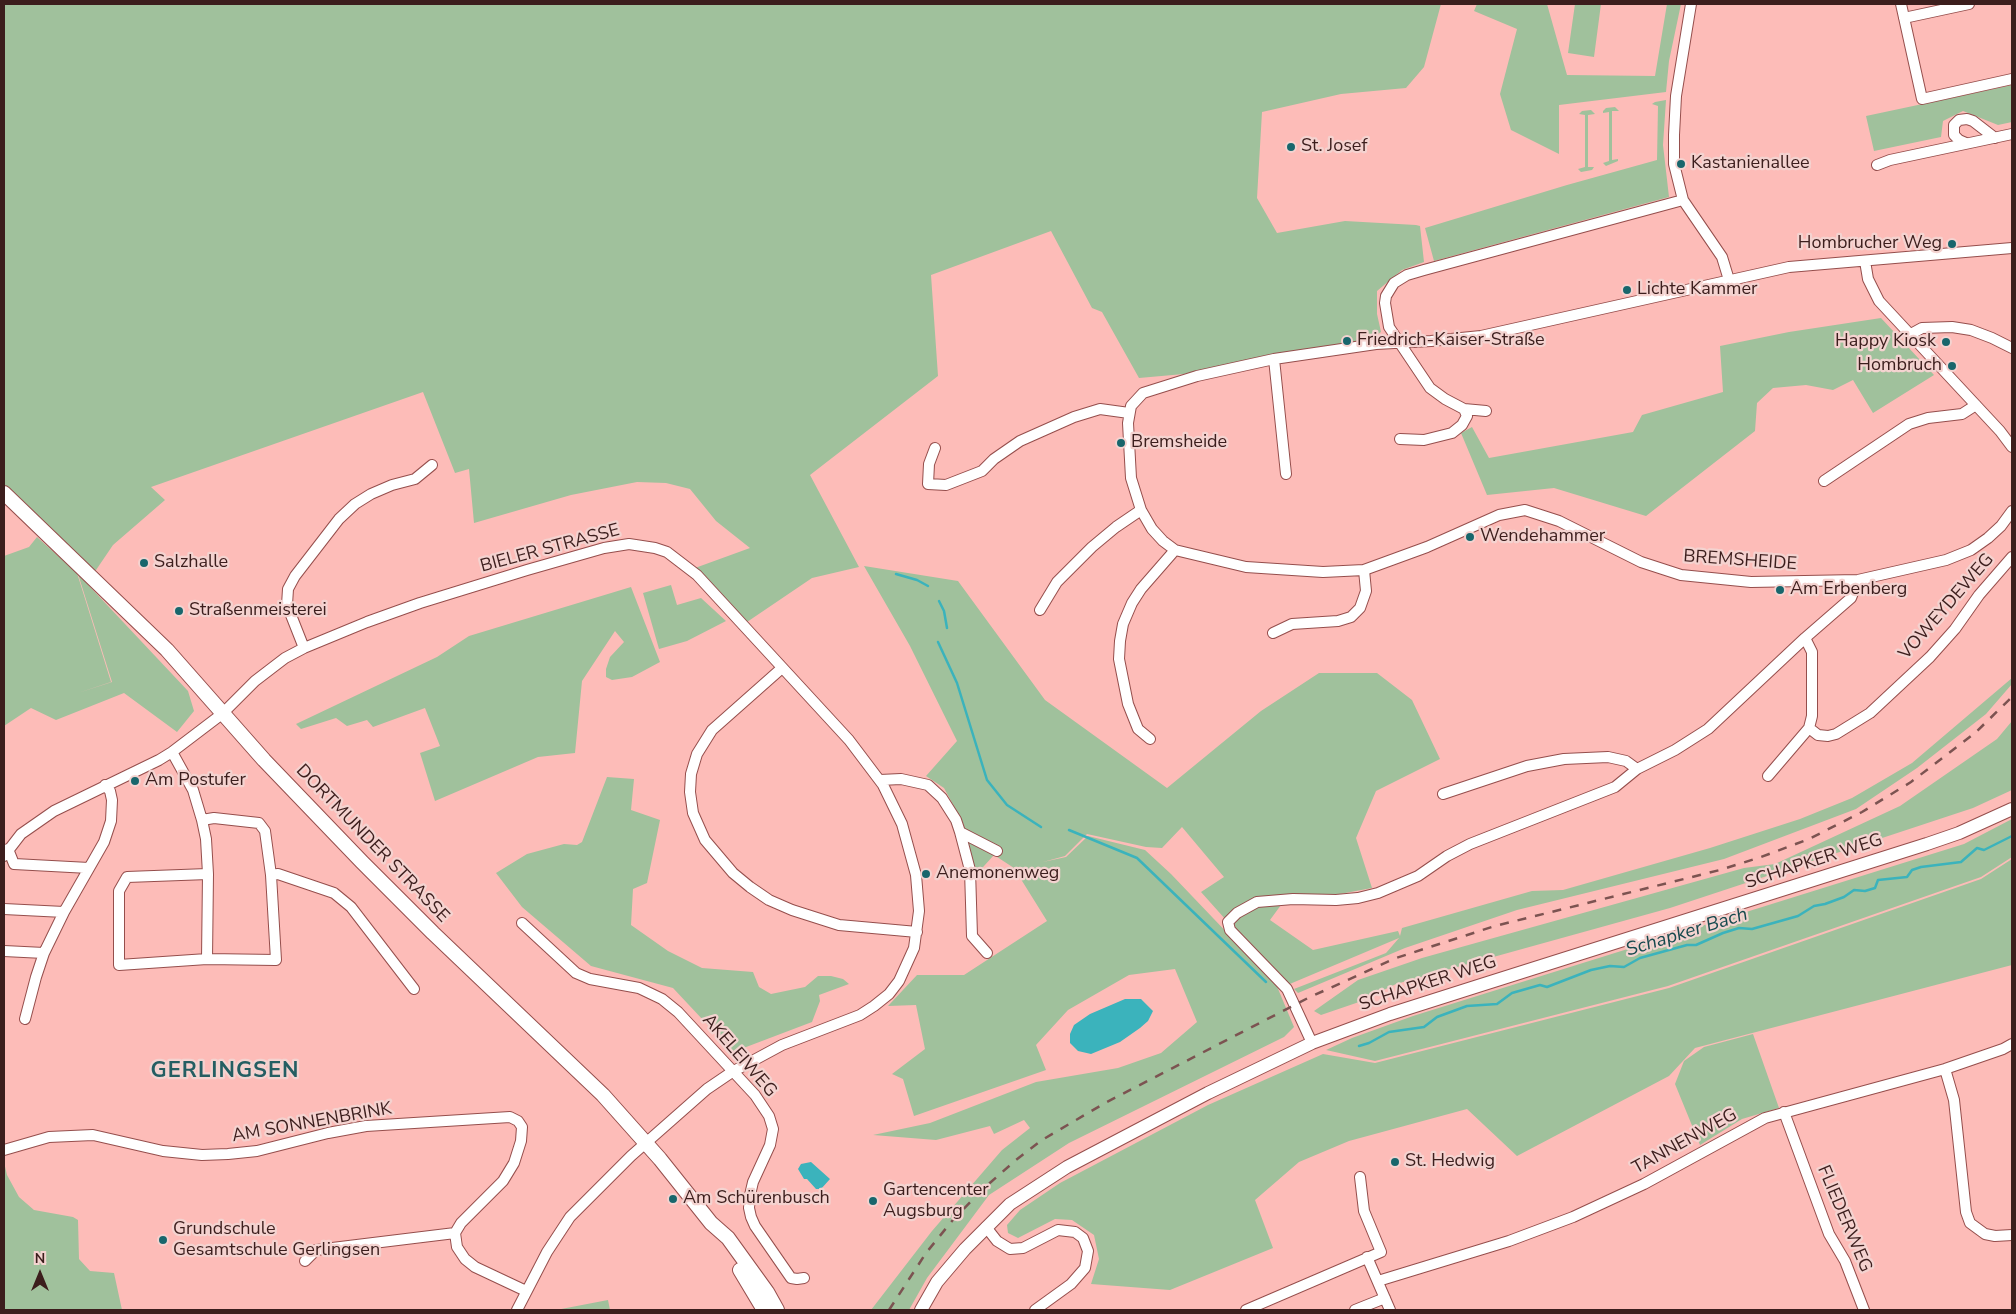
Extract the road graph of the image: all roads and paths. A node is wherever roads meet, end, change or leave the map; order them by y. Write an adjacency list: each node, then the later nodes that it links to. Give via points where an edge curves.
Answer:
1 (1691, 4): 10 (street, via 1679,73 1674,135 1674,164)
2 (1901, 4): 4 (street)
3 (1969, 4): 4 (street)
4 (1904, 18): 5 (street, via 1922,99)
5 (2012, 79)
6 (2012, 134): 7 (street)
7 (1995, 138): 8 (street); 8 (street, via 1973,121 1959,120 1954,125 1954,135)
8 (1966, 144): 9 (street)
9 (1877, 164)
10 (1683, 200): 13 (street, via 1722,257); 15 (street, via 1399,278 1389,289 1385,303 1388,328)
11 (2012, 248): 12 (street)
12 (1865, 261): 13 (street, via 1807,265); 14 (street, via 1868,279 1879,301)
13 (1729, 280): 15 (street, via 1481,336)
14 (1910, 334): 16 (street, via 1922,328 1971,330); 18 (street)
15 (1398, 343): 17 (street); 19 (street, via 1430,388)
16 (2012, 348)
17 (1274, 359): 21 (street, via 1143,392); 26 (street)
18 (1976, 405): 23 (street); 27 (street, via 1962,414 1909,424)
19 (1464, 409): 20 (street); 22 (street, via 1466,416 1462,425 1452,433 1424,440)
20 (1486, 411)
21 (1129, 413): 24 (street, via 1100,408 1074,417 1020,441 982,471 946,485 928,484 929,464); 29 (street, BREMSHEIDE, via 1129,462)
22 (1400, 439)
23 (2012, 447)
24 (935, 448)
25 (432, 465): 38 (street, via 415,478 378,491 355,504 339,519 295,576 288,589 287,605)
26 (1286, 474)
27 (1824, 481)
28 (4, 493): 40 (main road, DORTMUNDER STRASSE, via 167,650)
29 (1141, 510): 31 (street, BREMSHEIDE, via 1163,541); 35 (street, via 1092,547 1057,582)
30 (2012, 511): 34 (street, BREMSHEIDE, via 2001,526 1971,550 1946,560)
31 (1175, 550): 33 (street, BREMSHEIDE, via 1246,567 1323,572); 42 (street, via 1132,602 1120,641 1119,659 1128,704 1138,729)
32 (2012, 557): 41 (street, VOWEYDEWEG, via 1930,657 1870,713 1828,736 1818,735)
33 (1364, 570): 34 (street, BREMSHEIDE, via 1499,515 1525,510 1559,521 1641,562 1681,575 1751,582); 36 (street, via 1366,590 1360,608 1351,617 1338,622 1292,624)
34 (1858, 580): 37 (street, via 1851,598)
35 (1040, 610)
36 (1273, 633)
37 (1805, 638): 41 (street, via 1812,652 1812,716); 44 (street, via 1708,729)
38 (304, 648): 39 (street, BIELER STRASSE, via 420,603 604,548 629,544 655,548 679,560 697,575); 40 (street, BIELER STRASSE, via 254,681)
39 (782, 668): 46 (street, BIELER STRASSE, via 849,740); 60 (street, via 712,730 697,754 690,792 693,813 705,840 750,887 792,910 839,925)
40 (222, 714): 43 (street, BIELER STRASSE); 72 (main road, DORTMUNDER STRASSE, via 362,862 603,1095)
41 (1809, 728): 45 (street)
42 (1150, 739)
43 (172, 752): 47 (street, BIELER STRASSE); 50 (street, via 193,790)
44 (1636, 769): 48 (street, via 1626,761 1608,757 1564,759 1527,766); 67 (street, via 1615,787 1470,844 1418,876 1387,890 1358,898 1257,902 1237,913 1228,922 1230,930 1287,989)
45 (1768, 776)
46 (880, 780): 51 (street, via 901,779 928,785 942,798); 60 (street, BIELER STRASSE, via 902,824 912,856 918,891)
47 (105, 785): 53 (street, BIELER STRASSE, via 54,811 21,834); 54 (street, via 112,800 111,821 104,842)
48 (1443, 794)
49 (2012, 809): 67 (street, SCHAPKER WEG, via 1927,844 1470,988)
50 (202, 820): 55 (street); 56 (street, via 214,818 259,823 265,831)
51 (960, 832): 52 (street); 63 (street, via 970,870 972,936)
52 (997, 851)
53 (6, 853): 54 (street, via 14,864)
54 (89, 868): 58 (street)
55 (208, 874): 64 (street); 64 (street, via 127,877 118,891 119,965)
56 (271, 875): 64 (street, via 276,960); 65 (street, via 278,874 334,893 351,907)
57 (4, 909): 58 (street)
58 (64, 912): 62 (street)
59 (522, 923): 70 (street, AKELEIWEG, via 576,972 590,979 639,988 662,999 678,1012)
60 (917, 932): 70 (street, BIELER STRASSE, via 903,975 889,994 874,1006 860,1015 782,1045)
61 (4, 951): 62 (street)
62 (44, 953): 66 (street)
63 (986, 953)
64 (207, 959)
65 (414, 989)
66 (25, 1019)
67 (1312, 1042): 76 (street, SCHAPKER WEG, via 1067,1167 1010,1204)
68 (2012, 1044): 69 (street, TANNENWEG)
69 (1945, 1069): 71 (street, TANNENWEG); 78 (street, via 1954,1100 1966,1212 1970,1223 1985,1234)
70 (732, 1072): 72 (street, BIELER STRASSE); 81 (street, AKELEIWEG, via 754,1095 769,1116 773,1129 770,1145 751,1189 751,1217 791,1278)
71 (1784, 1112): 82 (street, TANNENWEG, via 1756,1122 1644,1184 1573,1217 1509,1241); 93 (street, FLIEDERWEG, via 1829,1234 1845,1261)
72 (647, 1143): 75 (main road, DORTMUNDER STRASSE); 83 (street, via 570,1216)
73 (4, 1150): 77 (street, AM SONNENBRINK, via 49,1137 93,1135 162,1151 228,1154 257,1151 366,1126 510,1117 518,1121 522,1127 521,1141 514,1163)
74 (1360, 1177): 79 (street, via 1364,1211 1381,1252)
75 (711, 1223): 86 (main road, DORTMUNDER STRASSE); 87 (main road, DORTMUNDER STRASSE, via 728,1238)
76 (986, 1227): 88 (street, SCHAPKER WEG, via 938,1282); 89 (street, via 997,1241 1010,1249 1023,1248 1058,1230 1075,1232 1083,1238 1088,1251 1085,1268 1071,1284)
77 (454, 1233): 80 (street, via 316,1250); 83 (street, via 457,1247 465,1260)
78 (2012, 1235)
79 (1368, 1257): 82 (street); 90 (street)
80 (306, 1261)
81 (804, 1278)
82 (1378, 1281): 84 (street)
83 (526, 1291): 85 (street)
84 (1385, 1298): 91 (street); 92 (street)
85 (517, 1310)
86 (764, 1310)
87 (777, 1310)
88 (921, 1310)
89 (1035, 1310)
90 (1246, 1310)
91 (1355, 1310)
92 (1390, 1310)
93 (1864, 1310)

